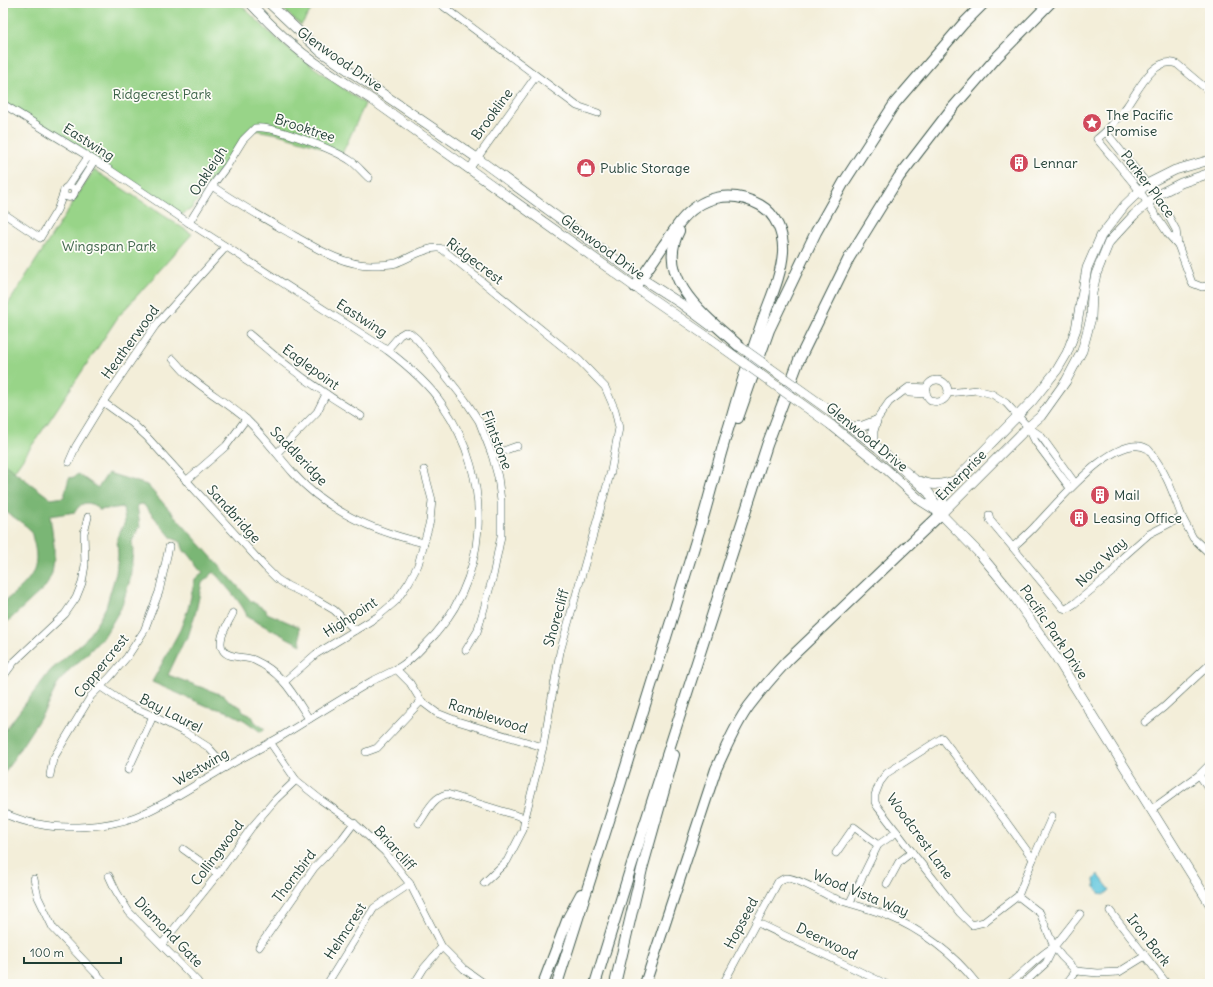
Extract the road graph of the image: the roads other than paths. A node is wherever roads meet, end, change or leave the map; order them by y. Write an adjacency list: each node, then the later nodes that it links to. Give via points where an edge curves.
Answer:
1 (250, 3): 15 (main road, Glenwood Drive, via 288,41 312,60)
2 (269, 3): 12 (main road, Glenwood Drive, via 320,51)
3 (439, 3): 6 (street)
4 (984, 3): 66 (highway, via 895,103 844,182 816,232 769,330)
5 (1050, 3): 71 (highway, via 997,57 949,112 899,177 849,258 799,360 767,445)
6 (536, 76): 9 (street, via 577,106); 12 (street, Brookline)
7 (1210, 92): 10 (street, via 1178,64 1165,62 1150,73 1138,87 1127,106)
8 (3, 104): 13 (street, Eastwing)
9 (598, 113)
10 (1106, 132): 18 (street, Parker Place); 21 (street, Parker Place, via 1097,139)
11 (250, 133): 17 (street, Brooktree, via 260,127 326,147 352,162); 19 (street, Oakleigh)
12 (477, 158): 15 (street, Brookline); 32 (main road, Glenwood Drive)
13 (91, 159): 20 (street); 22 (street); 29 (street, Eastwing)
14 (1210, 160): 18 (main road, Enterprise, via 1175,170)
15 (470, 168): 34 (main road, Glenwood Drive)
16 (1210, 173): 23 (main road, Enterprise)
17 (369, 178)
18 (1147, 184): 21 (main road, Enterprise); 23 (street, Parker Place)
19 (212, 186): 29 (street, Oakleigh); 40 (street, Ridgecrest, via 248,210 348,263 371,266 388,264 435,248 442,249)
20 (66, 189): 22 (street, via 72,187); 24 (street, via 66,196); 26 (street)
21 (1139, 190): 25 (street, Parker Place); 47 (main road, Enterprise, via 1101,236 1092,255 1087,268 1076,329 1058,370)
22 (75, 191): 24 (street)
23 (1157, 195): 25 (main road, Enterprise); 30 (street, Parker Place, via 1176,230)
24 (70, 197): 26 (street)
25 (1148, 203): 30 (street, Parker Place); 51 (main road, Enterprise, via 1109,242 1096,274 1091,318 1082,351 1066,381 1042,416)
26 (59, 206): 28 (street, via 40,238)
27 (692, 211): 32 (highway, via 681,221); 35 (highway, via 674,243 673,266 677,280 688,296); 66 (highway, via 712,198 725,196 754,202 765,208 775,219 782,237 783,250 775,289 760,326)
28 (3, 213)
29 (189, 223): 31 (street, Eastwing)
30 (1178, 245): 33 (street, Parker Place, via 1192,283 1202,287)
31 (226, 247): 38 (street, Eastwing); 44 (street, Heatherwood, via 155,326)
32 (641, 278): 34 (highway); 35 (main road, Glenwood Drive)
33 (1210, 285)
34 (635, 287): 62 (main road, Glenwood Drive, bridge, via 831,425 886,469 921,502)
35 (716, 328): 37 (highway)
36 (249, 334): 43 (street, Eaglepoint, via 271,354)
37 (740, 346): 45 (main road, Glenwood Drive, bridge)
38 (387, 350): 55 (street, Flintstone, via 405,332 417,339 479,421); 76 (street, Eastwing, via 420,377 455,425 471,464 476,486 479,526 470,575 458,602 436,634 412,658)
39 (173, 359): 48 (street, Saddleridge, via 188,375)
40 (579, 360): 85 (street, Shorecliff, via 605,387 615,410 619,428 611,471 560,652)
41 (926, 391): 42 (street, via 931,401 937,403 946,399); 42 (street, via 935,380 946,384); 49 (street, via 909,393 906,390 890,402)
42 (948, 393): 47 (street, via 977,390 992,394 1006,403)
43 (326, 394): 46 (street, Eaglepoint); 54 (street, via 317,412)
44 (103, 402): 56 (street, Heatherwood); 59 (street, Sandbridge, via 132,423)
45 (833, 413): 50 (main road, Pacific Park Drive)
46 (361, 416)
47 (1018, 416): 51 (street); 60 (main road, Enterprise)
48 (246, 419): 54 (street, Saddleridge); 59 (street, via 226,446)
49 (876, 421): 50 (main road); 52 (main road)
50 (851, 427): 52 (main road, Pacific Park Drive)
51 (1028, 428): 61 (street, via 1041,436); 62 (main road, Enterprise)
52 (873, 444): 58 (main road, Pacific Park Drive)
53 (517, 446): 55 (street)
54 (277, 453): 67 (street, Saddleridge, via 295,475 333,506 377,530)
55 (492, 455): 74 (street, Flintstone, via 498,477 501,536 481,619 477,632)
56 (69, 462)
57 (424, 470): 67 (street, Highpoint, via 432,500)
58 (914, 478): 60 (main road, via 930,485); 62 (main road, Pacific Park Drive, via 929,493)
59 (186, 481): 73 (street, Sandbridge, via 277,579 334,610)
60 (954, 481): 62 (main road, Enterprise, via 944,492)
61 (1073, 485): 64 (street, via 1115,452 1140,446 1148,450 1160,464); 69 (street)
62 (941, 514): 94 (main road, Pacific Park Drive, via 1008,588 1056,657); 135 (highway, via 787,661 749,707 731,736 716,769)
63 (989, 515): 69 (street, Nova Way, via 990,520)
64 (1182, 516): 69 (street, Nova Way, via 1149,534 1123,557 1112,573 1066,609); 70 (street, via 1194,538)
65 (88, 517): 77 (street, via 84,533 85,565 76,598 65,614 14,662)
66 (703, 517): 108 (highway)
67 (424, 543): 73 (street, Highpoint, via 418,565 396,601 377,617)
68 (169, 547): 79 (street, Coppercrest, via 159,592 144,632 127,657)
69 (1013, 547)
70 (1210, 554)
71 (714, 607): 133 (highway); 134 (highway, via 642,869)
72 (233, 613): 78 (street, via 222,638 223,650 230,655 251,658)
73 (355, 630): 78 (street, Highpoint, via 316,654)
74 (466, 650)
75 (1210, 664): 83 (street)
76 (396, 669): 80 (street, Ramblewood, via 410,683); 82 (street, Westwing)
77 (3, 676)
78 (284, 682): 82 (street)
79 (101, 687): 81 (street, Bay Laurel, via 126,704); 90 (street, Coppercrest, via 91,696 53,759)
80 (421, 701): 85 (street, Ramblewood, via 437,713 457,722); 86 (street, via 377,748)
81 (153, 716): 88 (street, Bay Laurel, via 208,747); 89 (street)
82 (309, 719): 84 (street, Westwing)
83 (1145, 722)
84 (270, 742): 88 (street, Westwing); 92 (street, Briarcliff)
85 (543, 748): 97 (street, Shorecliff)
86 (366, 752)
87 (1210, 764): 91 (street)
88 (226, 767): 95 (street, Westwing, via 168,801 134,817 101,825 39,825)
89 (128, 770)
90 (50, 775)
91 (1199, 775): 93 (street); 94 (street)
92 (296, 780): 99 (street, Briarcliff); 106 (street, Collingwood, via 251,828)
93 (1210, 790)
94 (1152, 808): 116 (main road, Pacific Park Drive)
95 (3, 813)
96 (1052, 816): 105 (street)
97 (525, 818): 98 (street, via 447,794 435,800); 111 (street, Shorecliff, via 523,830 508,861)
98 (419, 823)
99 (354, 824): 112 (street, Briarcliff, via 385,852); 122 (street, Thornbird, via 314,868)
100 (896, 832): 101 (street); 103 (street, Woodcrest Lane); 105 (street, Woodcrest Lane, via 875,802 880,782 887,773 942,738)
101 (878, 845): 104 (street, via 854,827); 115 (street)
102 (183, 848): 106 (street)
103 (912, 852): 113 (street, via 899,862); 114 (street, Woodcrest Lane, via 972,925 984,922)
104 (836, 853)
105 (1033, 859): 114 (street)
106 (218, 874): 120 (street, Collingwood)
107 (109, 876): 120 (street, Diamond Gate, via 130,912)
108 (592, 876): 131 (highway, via 568,918); 132 (highway)
109 (786, 878): 115 (street, Wood Vista Way, via 797,880 833,898); 119 (street, Hopseed, via 778,882)
110 (34, 879): 126 (street, via 38,898 53,928)
111 (484, 883)
112 (410, 884): 123 (street, Briarcliff); 128 (street, Helmcrest, via 374,908)
113 (887, 884)
114 (1018, 896): 121 (street, via 1040,913)
115 (850, 902): 138 (street, Wood Vista Way, via 887,915 914,929 954,959)
116 (1210, 904)
117 (1110, 911): 124 (street, Iron Bark)
118 (1080, 914): 121 (street)
119 (756, 922): 136 (street, Hopseed); 137 (street, Deerwood)
120 (162, 944): 127 (street, Diamond Gate)
121 (1054, 946): 125 (street); 139 (street); 140 (street, via 1046,963)
122 (259, 947)
123 (442, 947): 129 (street); 130 (street, Briarcliff, via 464,969)
124 (1145, 956): 125 (street, via 1119,972); 142 (street, Iron Bark)
125 (1076, 971): 141 (street)
126 (106, 984)
127 (199, 984)
128 (327, 984)
129 (414, 984)
130 (485, 984)
131 (543, 984)
132 (557, 984)
133 (595, 984)
134 (615, 984)
135 (646, 984)
136 (723, 984)
137 (886, 984)
138 (977, 984)
139 (1009, 984)
140 (1023, 984)
141 (1066, 984)
142 (1167, 984)

